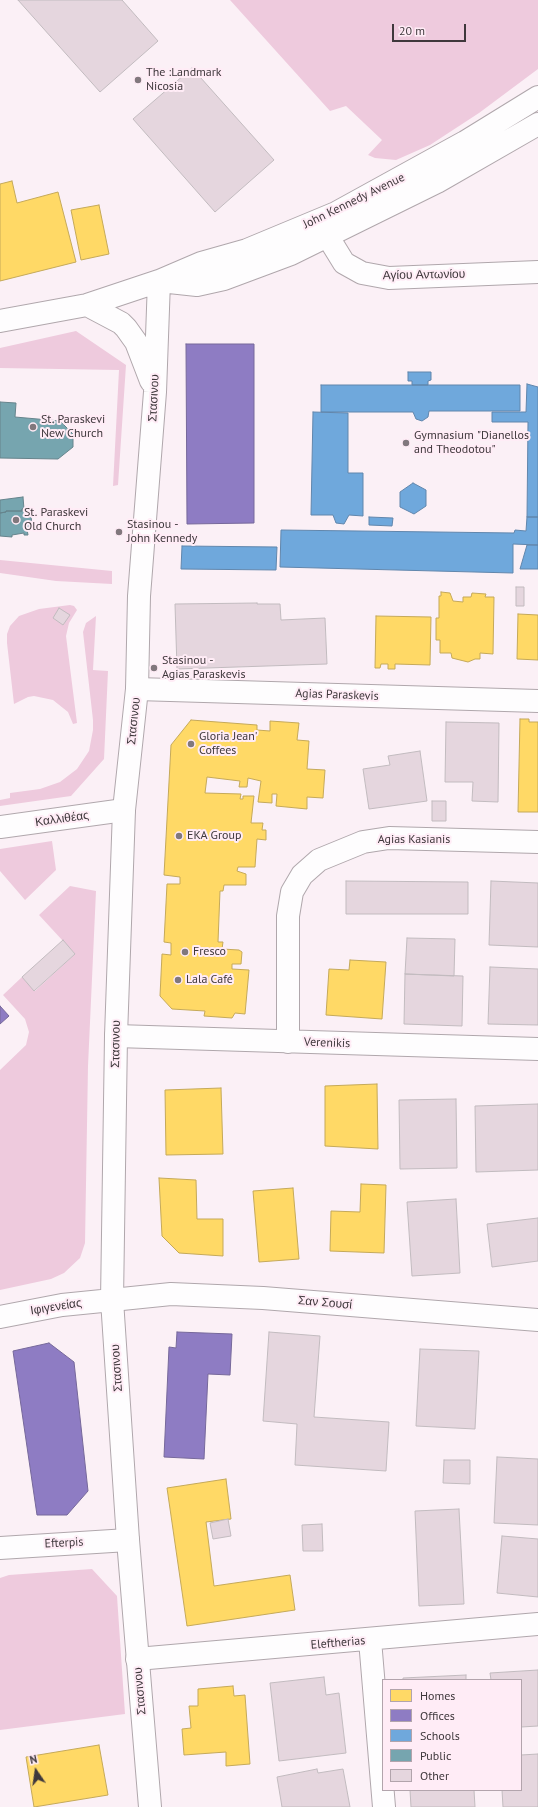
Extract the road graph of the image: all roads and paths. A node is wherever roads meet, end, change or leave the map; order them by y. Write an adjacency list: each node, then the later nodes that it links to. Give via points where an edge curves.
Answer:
1 (538, 97): 5 (street, John Kennedy Avenue, via 465,142 336,213 246,250 201,263)
2 (538, 124): 3 (street, John Kennedy Avenue, via 437,182)
3 (328, 237): 4 (street, Αγίου Αντωνίου, via 344,263 362,273 389,278); 5 (street, John Kennedy Avenue, via 224,279 197,285)
4 (538, 272)
5 (159, 281): 6 (street, John Kennedy Avenue); 8 (street, Στασινου)
6 (87, 305): 7 (street, John Kennedy Avenue); 8 (street, via 121,323 132,335)
7 (0, 321)
8 (155, 392): 9 (street, Στασινου, via 139,596)
9 (137, 689): 10 (street, Agias Paraskevis); 11 (street, Στασινου)
10 (538, 701)
11 (124, 810): 12 (street, Καλλιθέας); 14 (street, Στασινου)
12 (0, 827)
13 (538, 842): 15 (street, Agias Kasianis, via 389,838 363,842 319,860 302,875 292,892 288,916)
14 (116, 1036): 15 (street, Verenikis); 17 (street, Στασινου)
15 (288, 1042): 16 (street, Verenikis)
16 (538, 1049)
17 (112, 1300): 18 (street, Ιφιγενείας, via 62,1305); 19 (street, Σαν Σουσί, via 171,1294 262,1298); 20 (street, Στασινου)
18 (0, 1317)
19 (538, 1320)
20 (128, 1540): 21 (street, Efterpis); 24 (street, Στασινου)
21 (0, 1548)
22 (538, 1624): 23 (street, Eleftherias)
23 (370, 1640): 24 (street, Eleftherias); 25 (street)
24 (138, 1659): 27 (street, Στασινου)
25 (382, 1783)
26 (383, 1791): 28 (street)
27 (150, 1807)
28 (384, 1807)

